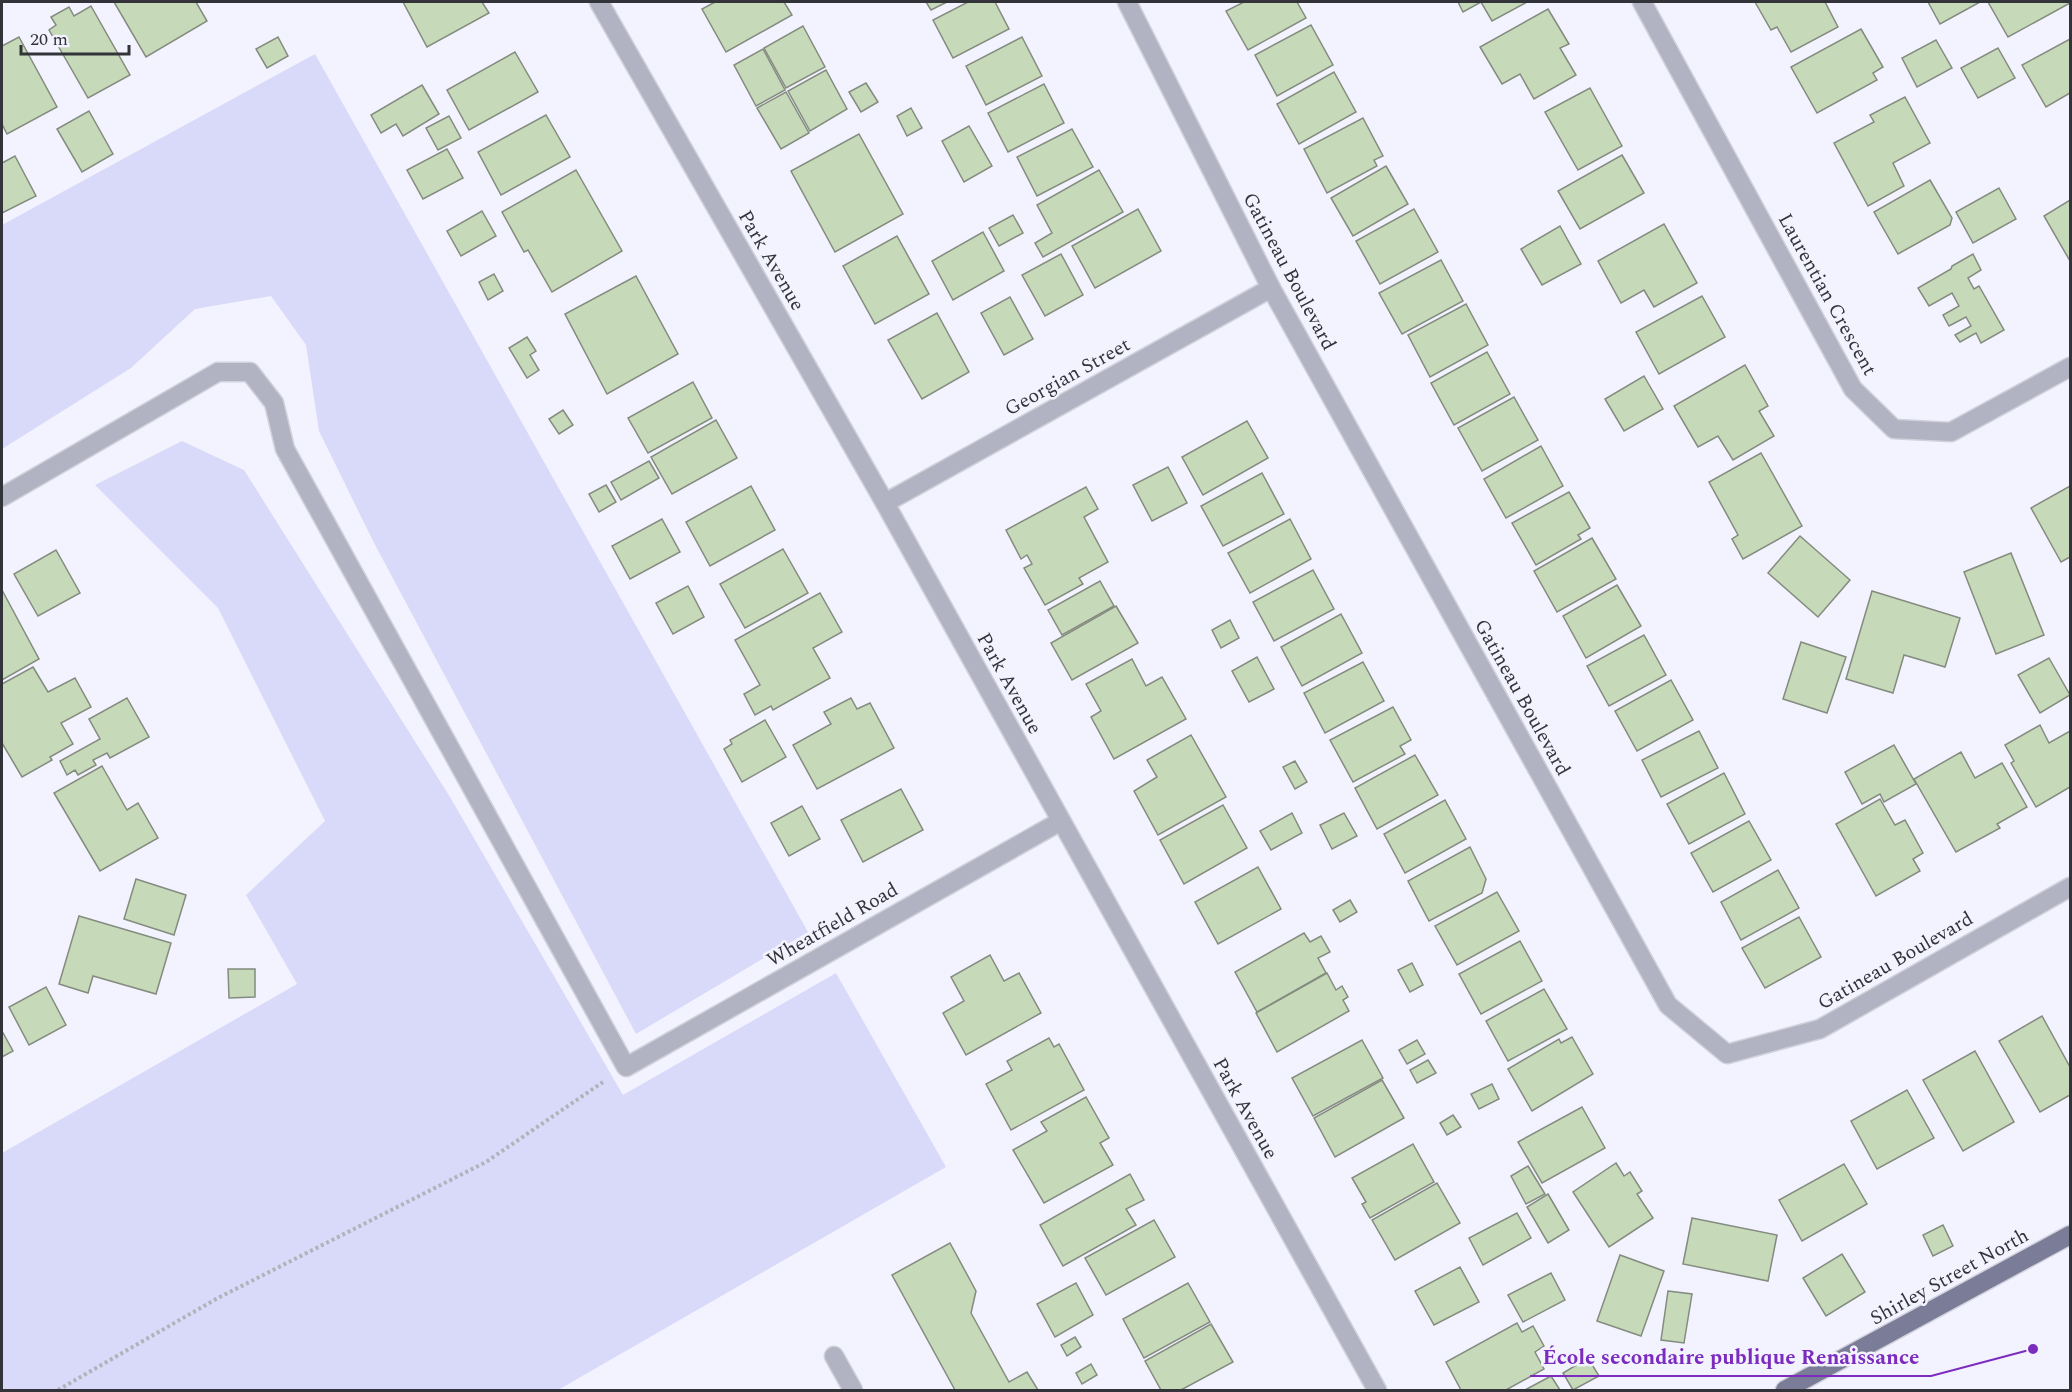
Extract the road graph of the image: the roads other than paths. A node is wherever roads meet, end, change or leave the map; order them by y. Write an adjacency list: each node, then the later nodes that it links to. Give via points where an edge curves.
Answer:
1 (599, 2): 7 (street, Park Avenue)
2 (1126, 2): 4 (street, Gatineau Boulevard)
3 (1642, 2): 5 (street, Laurentian Crescent, via 1853,389 1894,429 1951,432)
4 (1271, 288): 7 (street, Georgian Street); 9 (street, Gatineau Boulevard, via 1668,1005 1727,1054 1820,1029)
5 (2070, 367)
6 (2, 497): 8 (street, Wheatfield Road, via 218,372 249,372 274,403 285,449 626,1067)
7 (885, 503): 8 (street, Park Avenue)
8 (1061, 821): 13 (street, Park Avenue)
9 (2070, 887)
10 (2070, 1235): 14 (main road, Shirley Street North)
11 (834, 1356): 12 (street)
12 (853, 1390)
13 (1377, 1390)
14 (1785, 1390)

